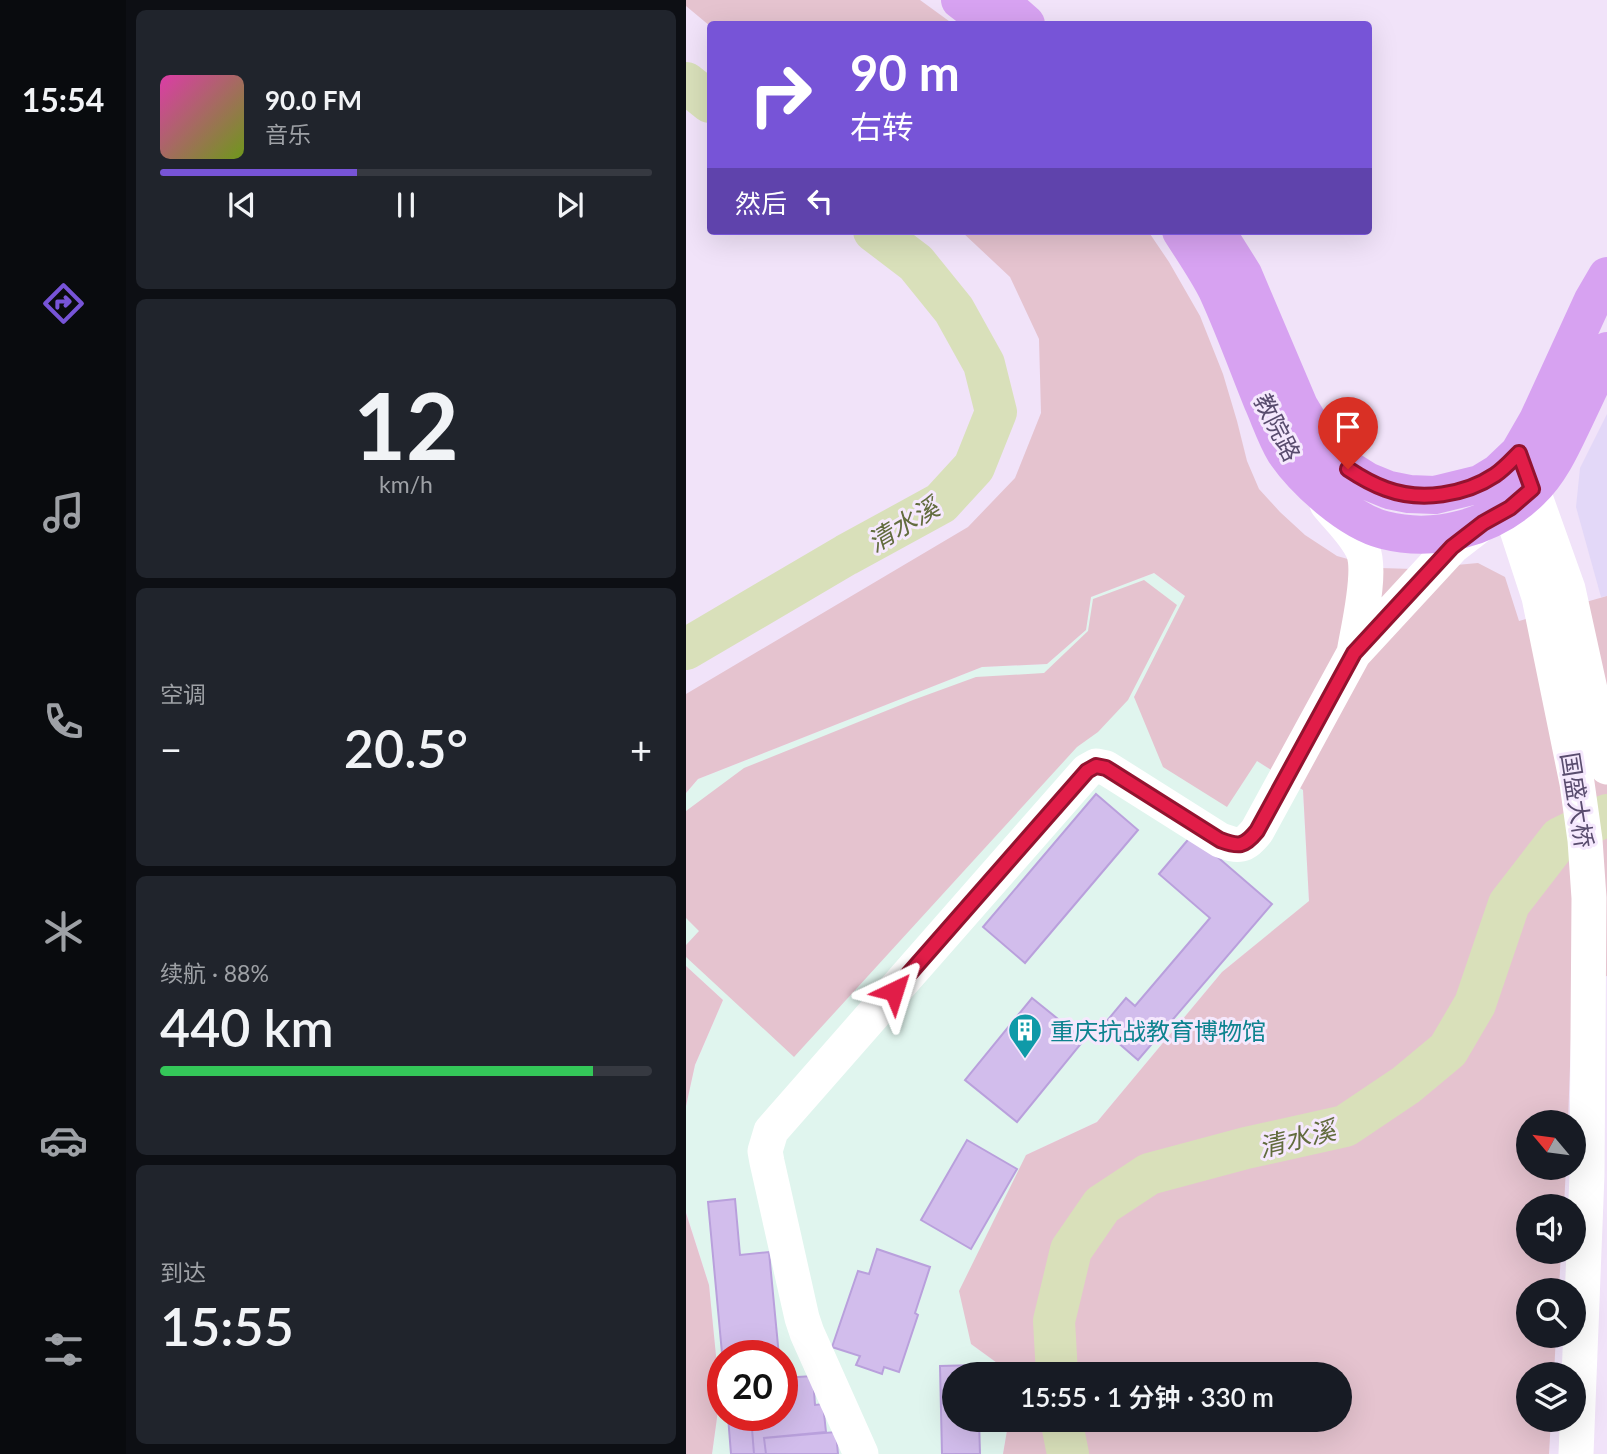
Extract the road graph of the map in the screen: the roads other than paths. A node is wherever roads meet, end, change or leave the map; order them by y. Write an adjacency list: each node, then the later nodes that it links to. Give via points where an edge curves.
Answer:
1 (960, 0): 3 (main road)
2 (999, 0): 4 (main road)
3 (987, 21)
4 (1023, 21)
5 (1183, 235): 9 (main road, 教院路, via 1216,289 1284,450)
6 (1219, 235): 10 (main road, 教院路, via 1243,274 1299,406 1329,452 1348,469 1367,481 1409,494 1435,495 1480,484)
7 (1607, 276): 10 (main road)
8 (1607, 351): 10 (main road, 教院路, via 1560,449)
9 (1304, 477): 10 (main road, 教院路, via 1357,518 1406,534 1456,531); 12 (street, via 1363,553 1367,571)
10 (1509, 489): 11 (street); 12 (street)
11 (1553, 593): 13 (street, 国盛大桥); 15 (street, 国盛大桥, via 1586,840 1589,898 1587,1174)
12 (1354, 653): 14 (street, via 1250,840 1241,845 1220,840 1106,768 1096,766 1087,771 771,1131 766,1162 802,1318)
13 (1607, 767)
14 (861, 1454)
15 (1576, 1454)

